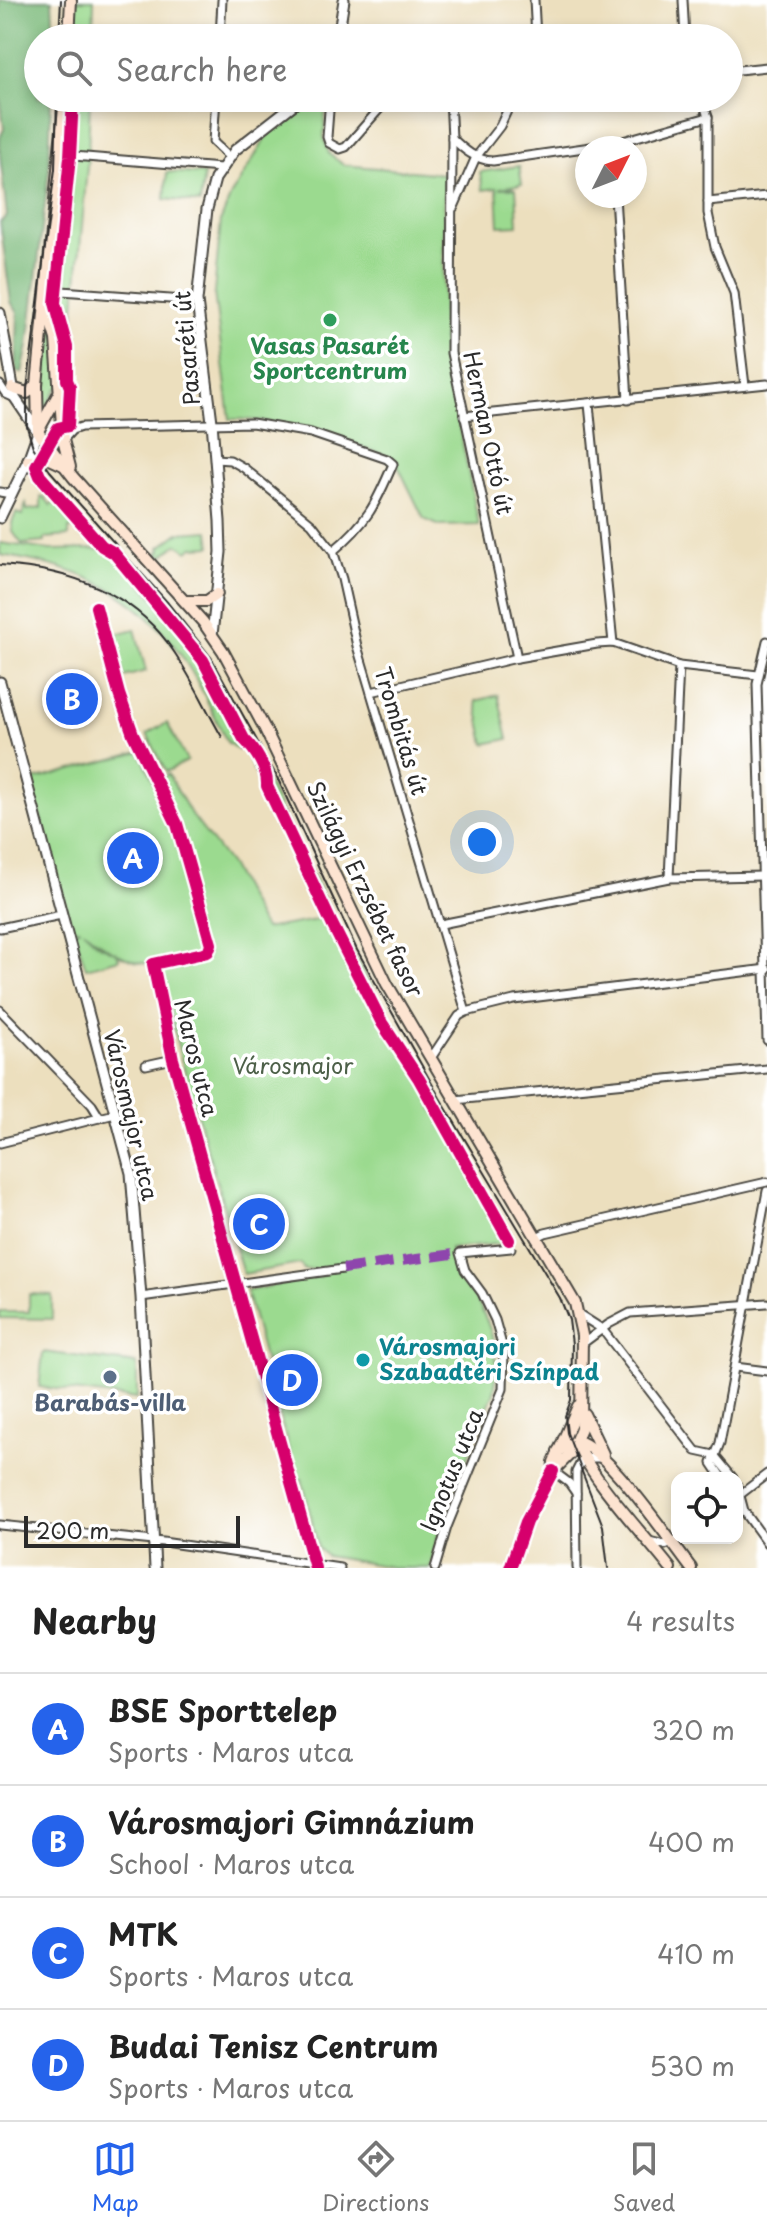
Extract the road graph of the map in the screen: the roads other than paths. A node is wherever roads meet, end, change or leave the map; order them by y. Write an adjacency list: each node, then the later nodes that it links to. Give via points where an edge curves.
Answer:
1 (71, 0): 6 (main road)
2 (222, 0): 7 (street)
3 (344, 0): 8 (street)
4 (534, 0): 9 (street)
5 (683, 0): 10 (street)
6 (70, 24)
7 (221, 24)
8 (340, 24)
9 (535, 24)
10 (684, 24)
11 (767, 67): 12 (street)
12 (743, 70)
13 (64, 112): 25 (main road, Szilágyi Erzsébet fasor)
14 (215, 112): 26 (street, via 213,142)
15 (283, 112): 26 (street, Pasaréti út)
16 (329, 112): 17 (street, via 327,137 340,149)
17 (377, 112)
18 (451, 112): 23 (street, Herman Ottó út)
19 (506, 112): 27 (street, Herman Ottó út)
20 (706, 112): 21 (street)
21 (708, 117): 22 (street); 30 (street)
22 (646, 136)
23 (452, 138): 27 (street); 32 (street, Herman Ottó út)
24 (575, 151): 27 (street, via 493,161)
25 (61, 155): 28 (street); 33 (main road, Szilágyi Erzsébet fasor)
26 (229, 157): 28 (street, Pasaréti út)
27 (476, 157): 32 (street, Herman Ottó út)
28 (221, 168): 34 (street, Pasaréti út, via 207,209)
29 (767, 196): 30 (street)
30 (708, 202): 40 (street, via 715,247 734,293)
31 (616, 208): 43 (street)
32 (451, 212): 45 (street, Herman Ottó út, via 451,353)
33 (48, 290): 34 (street); 35 (main road, Szilágyi Erzsébet fasor)
34 (197, 301): 46 (street, Pasaréti út)
35 (45, 306): 39 (main road, Szilágyi Erzsébet fasor); 41 (main road, Szilágyi Erzsébet fasor, via 56,339)
36 (0, 313): 42 (street)
37 (767, 384): 40 (street)
38 (0, 385): 42 (street, via 6,394)
39 (37, 385): 42 (main road, via 27,393); 47 (main road, Szilágyi Erzsébet fasor)
40 (745, 386): 43 (street)
41 (60, 391): 47 (main road); 48 (main road, Szilágyi Erzsébet fasor)
42 (13, 393): 47 (street)
43 (628, 400): 44 (street)
44 (589, 404): 45 (street); 62 (street)
45 (464, 416): 63 (street, Herman Ottó út)
46 (212, 422): 48 (street, via 81,427); 49 (street, Pasaréti út); 56 (street, via 311,433 393,464 375,506)
47 (38, 432): 50 (street); 51 (main road, Szilágyi Erzsébet fasor)
48 (63, 440): 52 (main road, Szilágyi Erzsébet fasor)
49 (215, 459): 56 (street, Trombitás út, via 244,468 312,524); 57 (street, Pasaréti út, via 221,552)
50 (28, 460): 51 (main road); 54 (street)
51 (65, 465): 52 (main road, Szilágyi Erzsébet fasor)
52 (73, 477): 58 (main road, Szilágyi Erzsébet fasor)
53 (0, 492): 54 (street)
54 (11, 494): 55 (street)
55 (0, 518)
56 (333, 551): 67 (street, Trombitás út)
57 (217, 594): 58 (main road, via 207,601); 60 (street, Pasaréti út)
58 (185, 601): 60 (main road, Szilágyi Erzsébet fasor)
59 (96, 607): 78 (street, Maros utca, via 133,734 177,824 211,944 208,952 153,964)
60 (212, 635): 77 (main road, Szilágyi Erzsébet fasor, via 265,729 387,984)
61 (767, 641): 65 (street)
62 (613, 643): 63 (street); 64 (street)
63 (517, 658): 67 (street)
64 (679, 666): 65 (street); 69 (street)
65 (758, 675): 68 (street)
66 (0, 682): 70 (street, Városmajor utca)
67 (371, 692): 71 (street, Trombitás út)
68 (763, 876): 69 (street); 73 (street)
69 (669, 878): 71 (street)
70 (61, 915): 72 (street); 82 (street, Városmajor utca)
71 (441, 924): 75 (street, Trombitás út)
72 (0, 928)
73 (766, 969): 75 (street, via 514,1000); 76 (street)
74 (0, 1010): 83 (street)
75 (466, 1012): 77 (street)
76 (767, 1040)
77 (431, 1058): 81 (main road, Szilágyi Erzsébet fasor)
78 (173, 1059): 79 (street); 90 (street, Maros utca)
79 (146, 1065)
80 (767, 1069): 81 (street)
81 (455, 1100): 87 (main road, Szilágyi Erzsébet fasor)
82 (115, 1114): 83 (street); 91 (street, Városmajor utca, via 131,1173)
83 (100, 1118): 84 (street)
84 (0, 1143)
85 (767, 1182): 87 (street)
86 (767, 1191): 93 (street)
87 (535, 1238): 94 (main road, Szilágyi Erzsébet fasor)
88 (511, 1248): 123 (street, Ignotus utca, via 460,1253 495,1320 504,1352 503,1389)
89 (343, 1269): 90 (street)
90 (238, 1284): 91 (street); 120 (street, Maros utca)
91 (141, 1297): 115 (street, Városmajor utca)
92 (767, 1303): 93 (street)
93 (748, 1305): 95 (street, via 630,1313); 97 (street)
94 (577, 1313): 95 (street); 96 (main road, Szilágyi Erzsébet fasor)
95 (602, 1329): 96 (street); 102 (street, via 692,1447)
96 (582, 1344): 99 (main road, Szilágyi Erzsébet fasor)
97 (735, 1367): 98 (street); 102 (street)
98 (767, 1371)
99 (579, 1405): 100 (main road, Szilágyi Erzsébet fasor); 101 (main road); 109 (main road, via 599,1448)
100 (577, 1441): 101 (main road); 103 (main road); 104 (main road)
101 (562, 1455): 103 (main road); 105 (main road)
102 (714, 1455): 106 (street); 107 (street)
103 (583, 1458): 104 (street); 111 (street, via 576,1472); 116 (main road)
104 (602, 1458): 109 (main road)
105 (553, 1471): 111 (street); 124 (main road, via 526,1522)
106 (718, 1472)
107 (728, 1472)
108 (767, 1474): 110 (street)
109 (624, 1481): 114 (main road)
110 (743, 1491)
111 (577, 1495): 125 (street)
112 (743, 1506): 118 (street)
113 (0, 1525): 115 (street)
114 (671, 1534)
115 (153, 1541): 120 (street); 121 (street, Városmajor utca)
116 (649, 1541): 117 (street); 126 (main road)
117 (671, 1542)
118 (767, 1543)
119 (678, 1544): 127 (main road)
120 (316, 1566): 122 (street)
121 (155, 1568)
122 (340, 1568)
123 (435, 1568)
124 (510, 1568)
125 (577, 1568)
126 (670, 1568)
127 (691, 1568)

